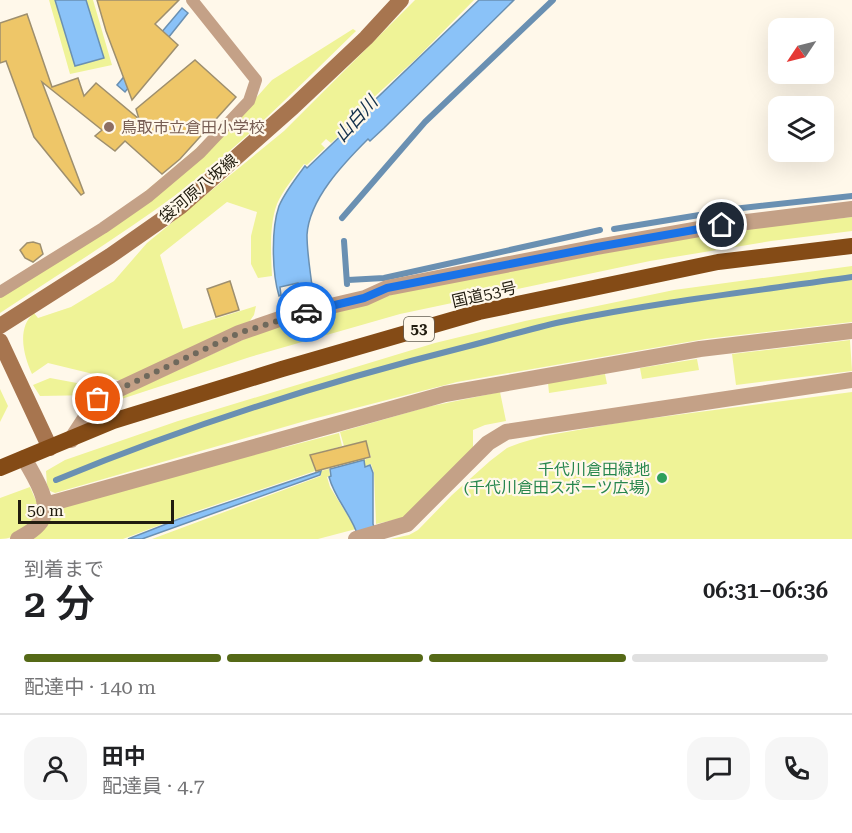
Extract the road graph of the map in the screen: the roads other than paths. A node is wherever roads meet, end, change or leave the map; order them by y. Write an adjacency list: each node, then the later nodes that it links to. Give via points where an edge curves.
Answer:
1 (192, 0): 5 (lane, via 256,80 249,101 200,153 149,196)
2 (401, 0): 6 (main road, 袋河原八坂線, via 293,107 180,207)
3 (852, 209): 10 (street, via 722,225 597,247 387,288 364,298 288,316 239,333 98,399)
4 (852, 246): 10 (highway, 国道53号 / 53, via 718,262 479,312 124,418)
5 (0, 292)
6 (0, 326)
7 (852, 330): 14 (street, via 700,349 445,394)
8 (0, 340): 11 (main road)
9 (852, 380): 16 (street, via 506,432 488,442 407,524)
10 (70, 440): 11 (highway, 国道53号 / 53)
11 (50, 448): 12 (highway, 国道53号 / 53)
12 (24, 458): 13 (highway, 国道53号 / 53); 14 (street)
13 (0, 468)
14 (45, 505): 15 (street, via 38,526)
15 (18, 539)
16 (357, 539)

